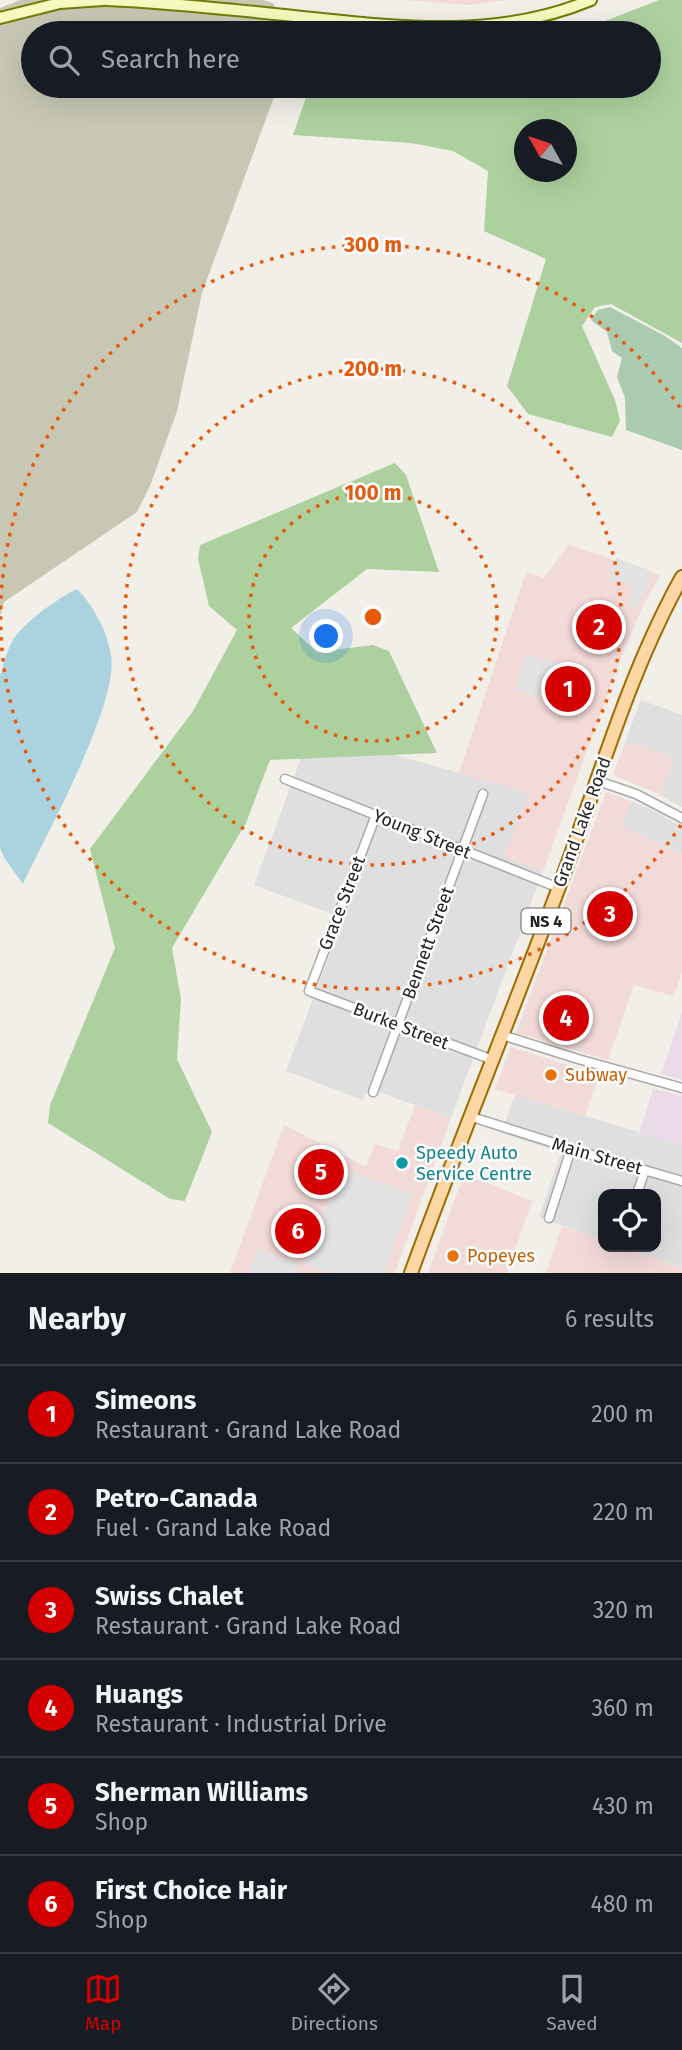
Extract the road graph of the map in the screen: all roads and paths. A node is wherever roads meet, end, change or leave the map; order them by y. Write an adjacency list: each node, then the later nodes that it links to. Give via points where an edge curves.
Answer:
1 (105, 0): 3 (main road, via 60,3); 4 (main road)
2 (591, 0): 5 (main road)
3 (0, 18)
4 (358, 21)
5 (520, 21)
6 (682, 577): 8 (main road, Grand Lake Road / NS 4, via 633,681)
7 (285, 779): 10 (street, Young Street)
8 (598, 781): 11 (street); 13 (main road, Grand Lake Road / NS 4)
9 (482, 794): 12 (street, Bennett Street)
10 (376, 815): 12 (street, Young Street); 14 (street, Grace Street)
11 (682, 818)
12 (462, 850): 13 (street, Young Street); 15 (street, Bennett Street)
13 (559, 888): 16 (main road, Grand Lake Road / NS 4)
14 (309, 991): 15 (street, Burke Street)
15 (398, 1025): 17 (street, Burke Street); 19 (street, Bennett Street)
16 (502, 1035): 17 (main road, Grand Lake Road / NS 4); 18 (street)
17 (493, 1060): 20 (main road, Grand Lake Road / NS 4)
18 (682, 1088)
19 (373, 1092)
20 (472, 1117): 21 (street, Main Street); 26 (main road, Grand Lake Road / NS 4)
21 (571, 1149): 22 (street, Main Street); 25 (street)
22 (645, 1170): 23 (street, Main Street); 24 (street)
23 (682, 1181)
24 (639, 1189)
25 (549, 1218)
26 (412, 1270)

